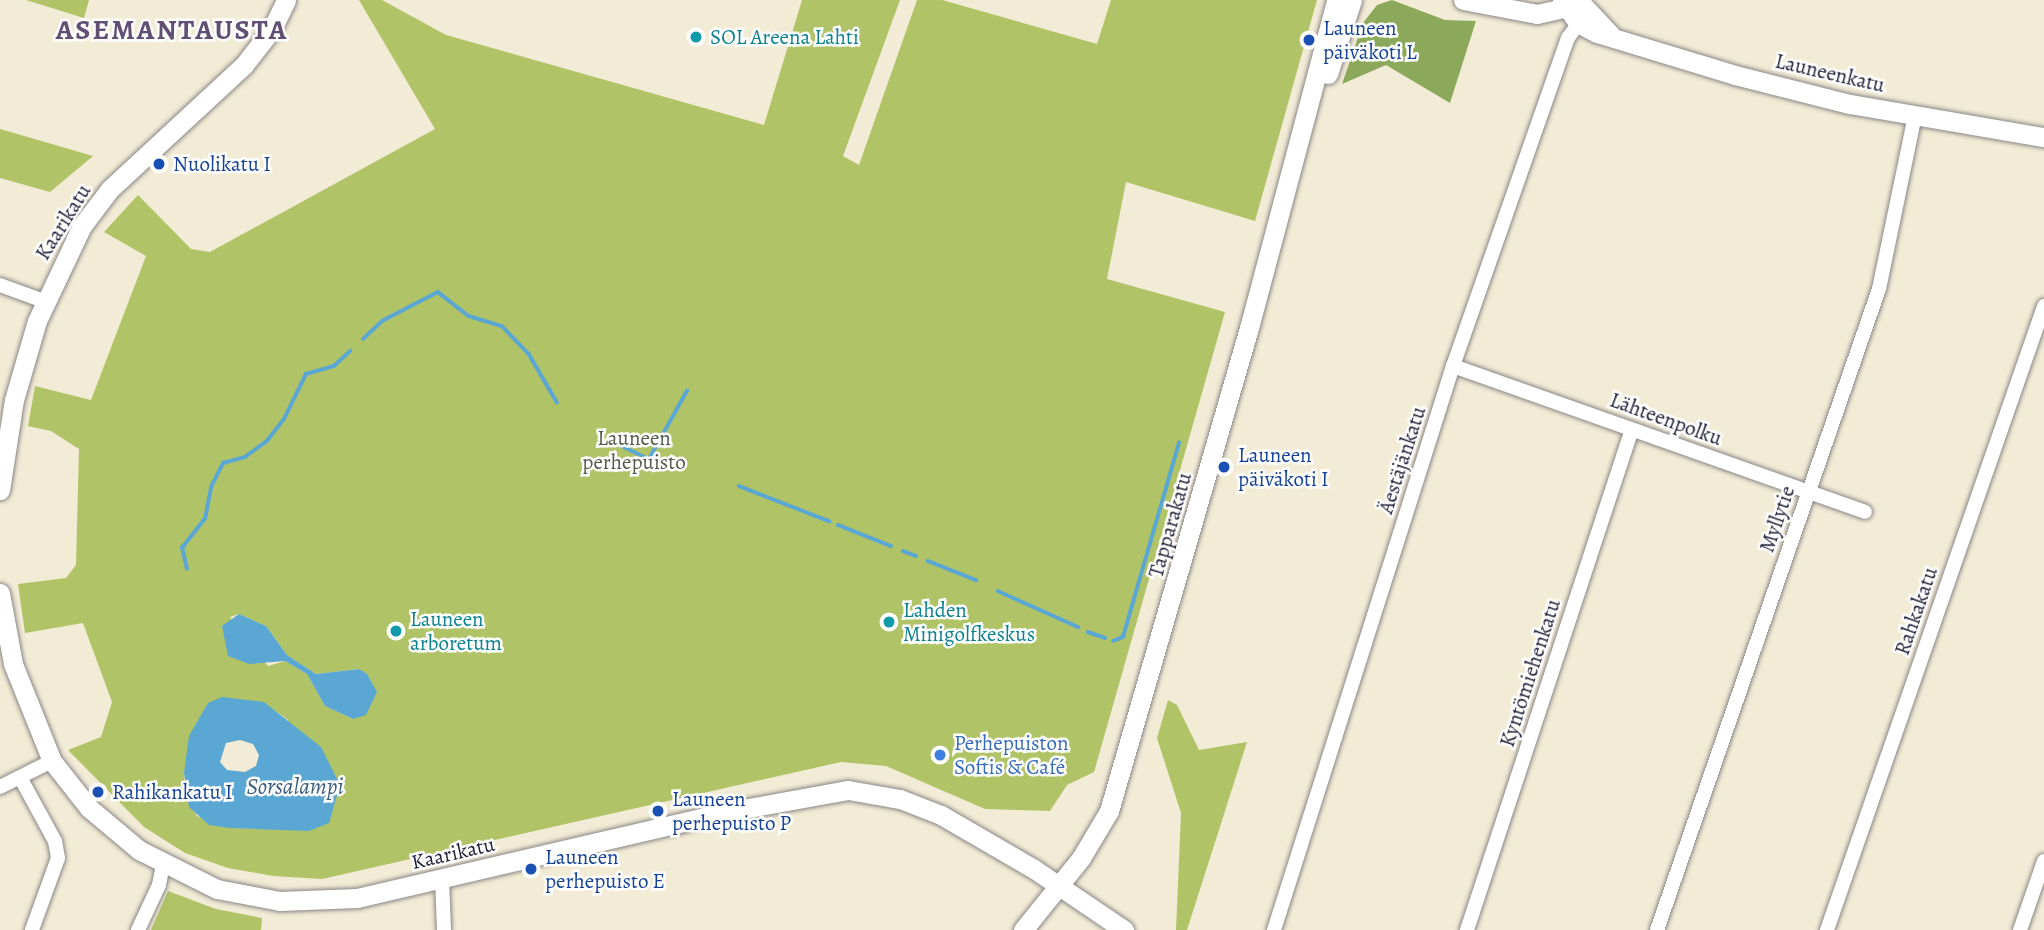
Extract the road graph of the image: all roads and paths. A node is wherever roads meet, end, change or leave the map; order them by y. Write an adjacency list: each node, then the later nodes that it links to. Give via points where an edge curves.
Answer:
1 (286, 0): 10 (street, Kaarikatu, via 272,29 244,65 110,189 82,226)
2 (1336, 0): 6 (street, Tapparakatu)
3 (1352, 0): 6 (street, Tapparakatu, via 1330,70)
4 (1464, 0): 5 (street, via 1515,13 1545,14)
5 (1573, 7): 7 (street, Launeenkatu, via 1611,36 1735,75); 12 (street, Äestäjänkatu, via 1565,46)
6 (1309, 109): 24 (street, Tapparakatu, via 1109,811)
7 (1915, 115): 8 (street, Launeenkatu); 15 (street, Myllytie, via 1879,289)
8 (2044, 137)
9 (0, 285): 10 (street)
10 (44, 301): 14 (street, Kaarikatu, via 14,400)
11 (2044, 306): 33 (street, Rahkakatu)
12 (1453, 366): 13 (street, Lähteenpolku); 30 (street, Äestäjänkatu)
13 (1632, 429): 15 (street, Lähteenpolku); 31 (street, Kyntömiehenkatu)
14 (0, 489)
15 (1809, 492): 16 (street, Lähteenpolku); 32 (street, Myllytie)
16 (1865, 512)
17 (0, 593): 18 (street, Kaarikatu, via 13,664)
18 (52, 761): 19 (street); 22 (street, Kaarikatu, via 89,808)
19 (21, 779): 20 (street); 25 (street, via 55,841 58,858)
20 (0, 787)
21 (2044, 861): 34 (street)
22 (163, 864): 23 (street, Kaarikatu, via 217,889 280,901 357,898); 26 (street, via 159,885)
23 (442, 878): 24 (street, Kaarikatu, via 819,792 848,790 920,805); 27 (street)
24 (1060, 885): 28 (street, Tapparakatu); 29 (street, Kaarikatu)
25 (32, 930)
26 (138, 930)
27 (444, 930)
28 (1023, 930)
29 (1124, 930)
30 (1274, 930)
31 (1467, 930)
32 (1657, 930)
33 (1828, 930)
34 (2020, 930)

